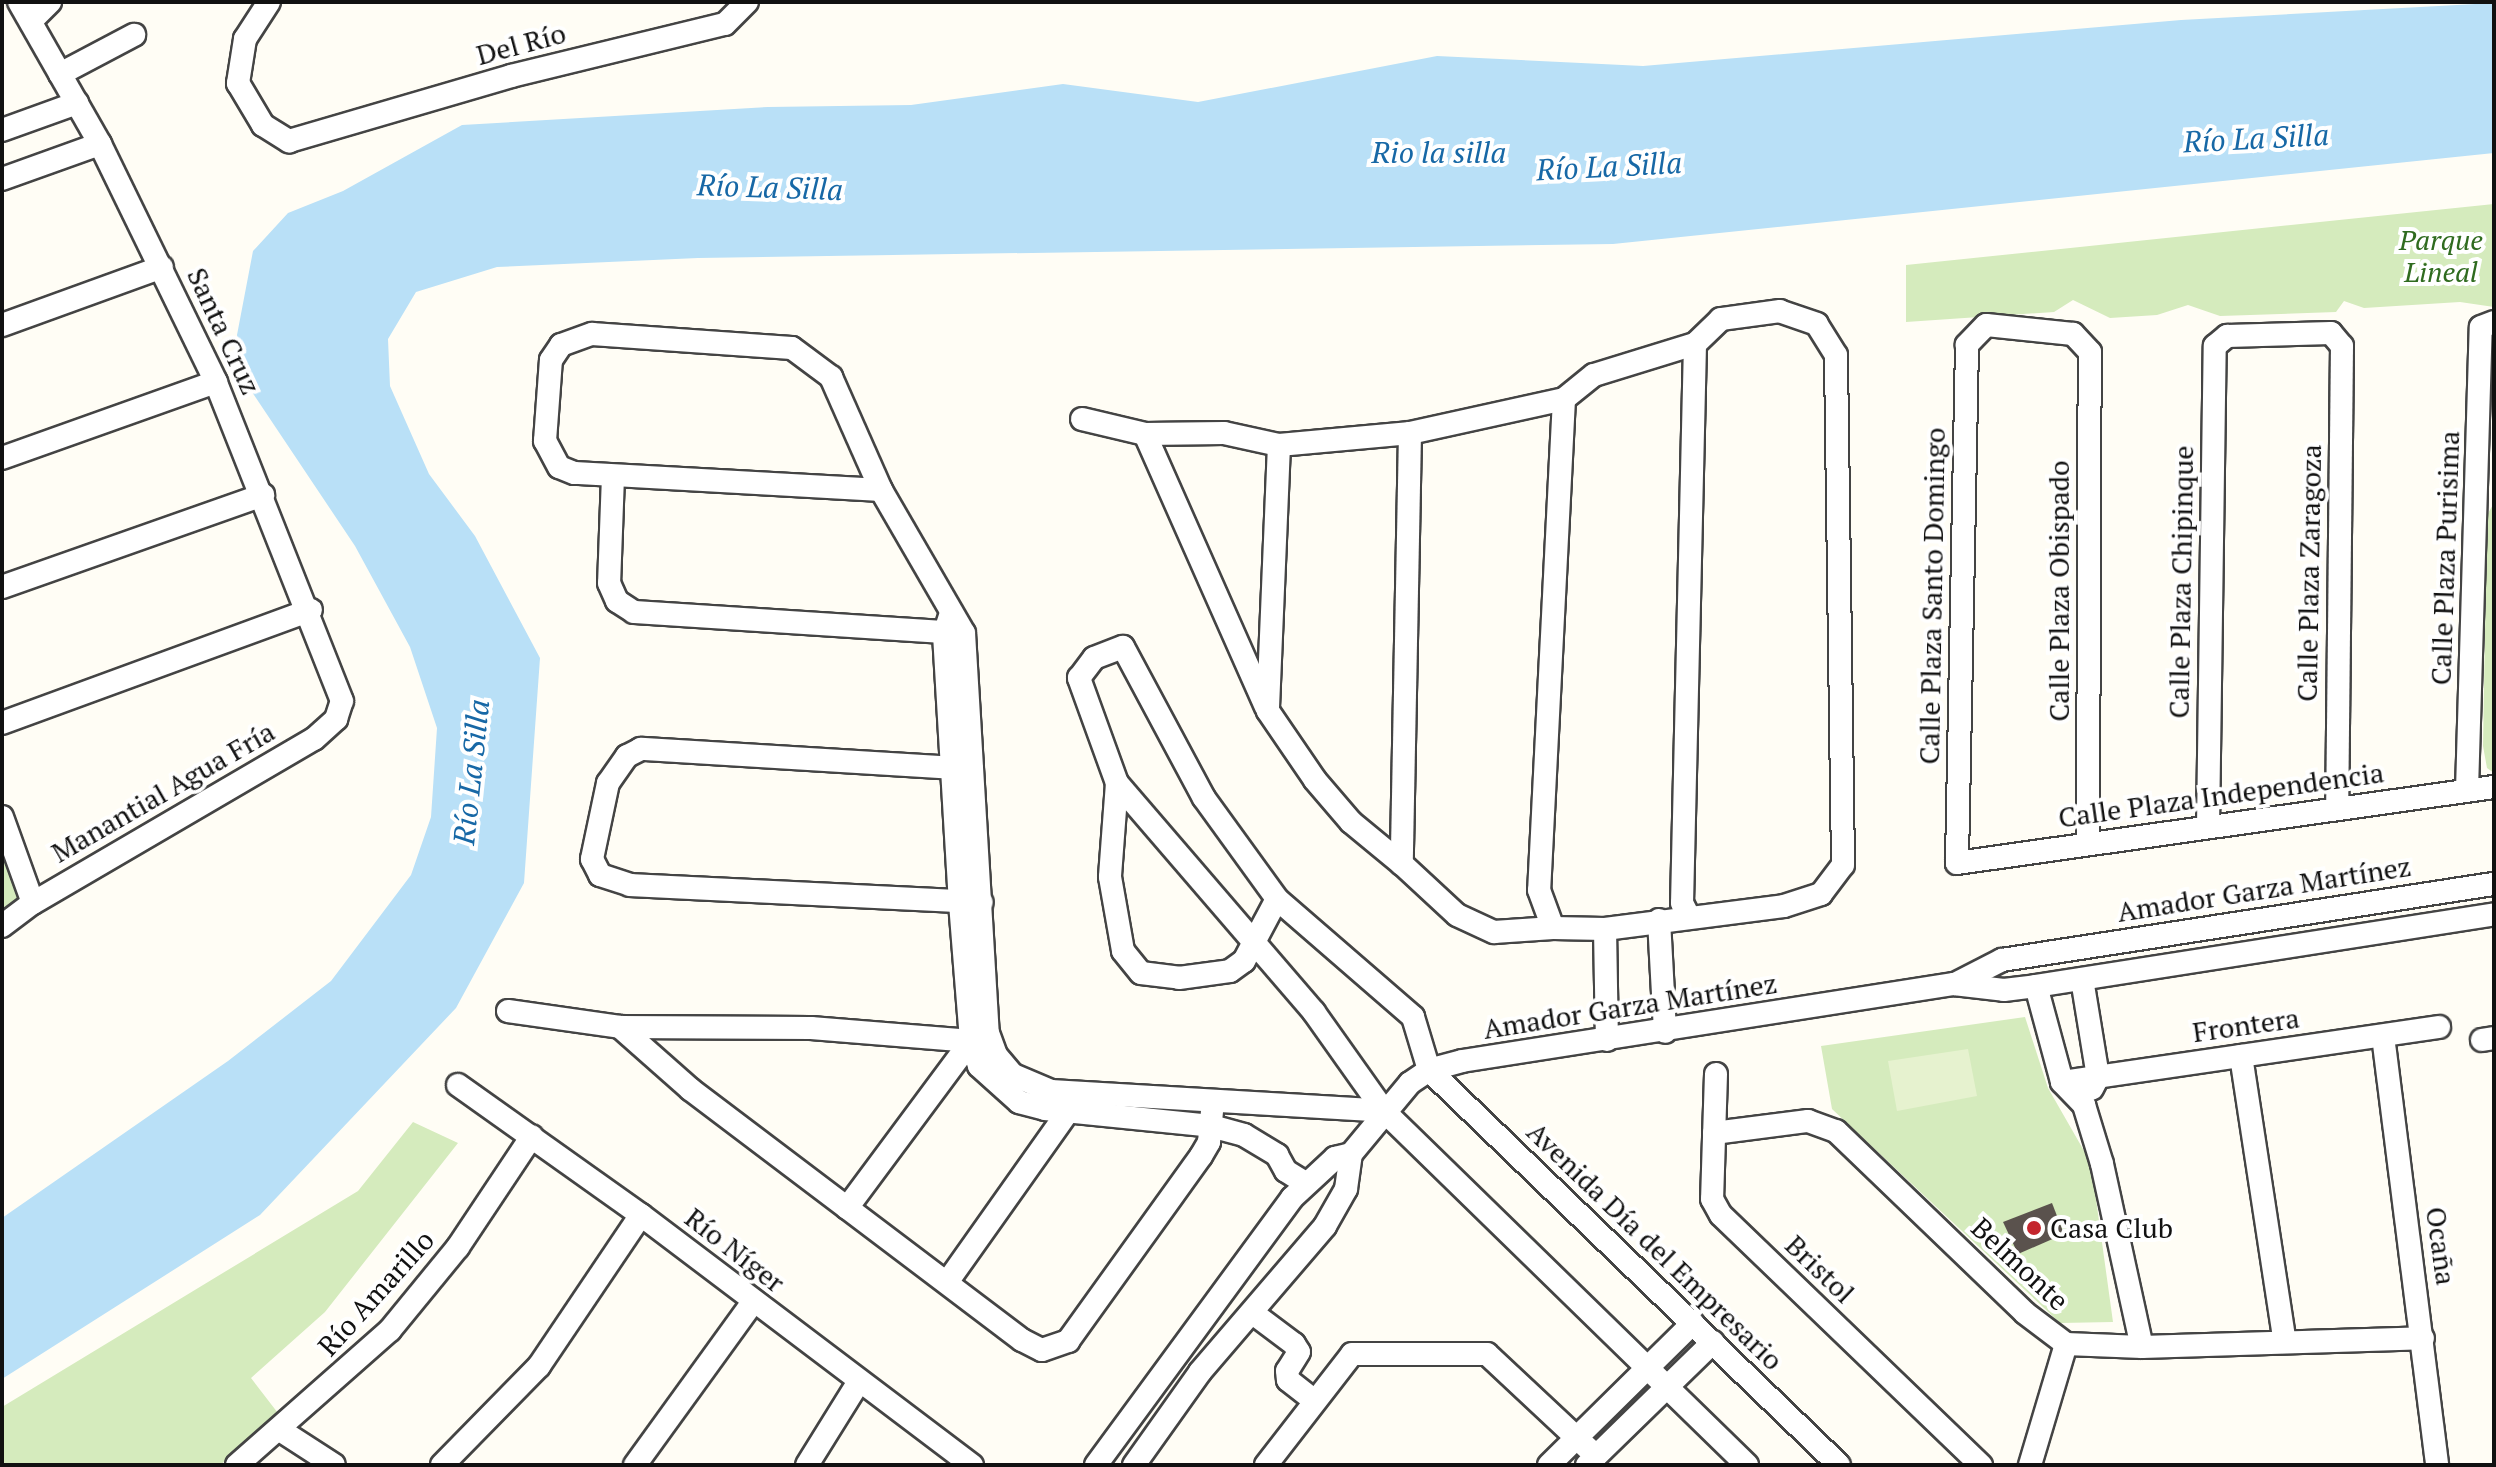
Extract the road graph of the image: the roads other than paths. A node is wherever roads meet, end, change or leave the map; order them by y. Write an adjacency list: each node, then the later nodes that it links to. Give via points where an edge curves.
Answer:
1 (50, 2): 4 (street)
2 (269, 2): 3 (street, Del Río, via 245,39 238,83 274,136 305,139 511,76 725,24)
3 (747, 2)
4 (25, 12): 6 (street, Santa Cruz)
5 (134, 35): 6 (street)
6 (60, 74): 7 (street, Santa Cruz)
7 (77, 103): 8 (street); 9 (street, Santa Cruz)
8 (2, 130)
9 (100, 144): 10 (street); 11 (street, Santa Cruz)
10 (2, 179)
11 (162, 267): 13 (street); 17 (street, Santa Cruz)
12 (2488, 324): 19 (street, Calle Plaza Purisima)
13 (2, 325)
14 (1974, 332): 42 (street, Calle Plaza Obispado, via 1986,325 2073,334 2090,352); 43 (street, Calle Plaza Santo Domingo, via 1967,345)
15 (2220, 339): 39 (street, Calle Plaza Zaragoza, via 2331,333 2338,338); 41 (street, Calle Plaza Chipinque, via 2215,346)
16 (1695, 344): 18 (street, via 1594,375); 50 (street, via 1682,903); 50 (street, via 1721,319 1780,311 1817,324 1836,355 1843,865 1821,894 1784,906)
17 (216, 382): 25 (street); 28 (street, Santa Cruz)
18 (1564, 399): 21 (street); 53 (street, via 1539,890)
19 (2479, 413): 24 (street); 38 (street, Calle Plaza Purisima)
20 (1082, 419): 22 (street)
21 (1410, 433): 23 (street); 44 (street)
22 (1145, 434): 23 (street, via 1224,433); 33 (street)
23 (1279, 445): 33 (street)
24 (2494, 448)
25 (2, 458)
26 (613, 476): 27 (street); 27 (street, via 574,473 559,467 549,454 551,360 575,337 792,348 831,377); 31 (street, via 609,583 617,601 634,612)
27 (881, 490): 31 (street)
28 (263, 495): 29 (street); 30 (street, Santa Cruz)
29 (2, 587)
30 (311, 610): 32 (street, Santa Cruz); 34 (street)
31 (953, 627): 35 (street)
32 (342, 701): 47 (street, Manantial Agua Fría, via 336,719 314,739)
33 (1268, 711): 44 (street, via 1351,822)
34 (2, 723)
35 (963, 769): 48 (street); 48 (street, via 641,749 627,756 608,783 592,859 600,875 630,885)
36 (1117, 783): 46 (street, via 1079,678 1094,658 1123,647 1204,798); 55 (street); 55 (street, via 1110,877 1123,951 1141,973 1179,978 1230,971 1244,961)
37 (2494, 787): 38 (street, Calle Plaza Independencia)
38 (2467, 790): 39 (street, Calle Plaza Independencia)
39 (2337, 808): 41 (street, Calle Plaza Independencia)
40 (2, 817): 47 (street)
41 (2208, 827): 42 (street, Calle Plaza Independencia)
42 (2088, 843): 43 (street, Calle Plaza Independencia)
43 (1957, 863)
44 (1402, 864): 53 (street, via 1457,915 1494,932)
45 (2494, 884): 57 (street, Amador Garza Martínez, via 2002,960)
46 (1277, 899): 55 (street); 67 (street, via 1413,1017)
47 (33, 903): 52 (street, Manantial Agua Fría)
48 (971, 903): 64 (street)
49 (2494, 914): 56 (street, Amador Garza Martínez)
50 (1688, 915): 51 (street)
51 (1659, 920): 54 (street); 62 (street)
52 (2, 926)
53 (1553, 928): 54 (street)
54 (1605, 929): 65 (street)
55 (1252, 944): 75 (street, via 1314,1012)
56 (2082, 979): 58 (street, Amador Garza Martínez); 69 (street)
57 (1954, 984): 58 (street, Amador Garza Martínez, via 2004,990); 62 (street, Amador Garza Martínez)
58 (2036, 986): 70 (street)
59 (508, 1011): 60 (street)
60 (620, 1027): 64 (street, via 811,1028); 82 (street, via 672,1074)
61 (2439, 1027): 63 (street, Frontera)
62 (1665, 1032): 65 (street, Amador Garza Martínez)
63 (2383, 1036): 66 (street, Frontera); 88 (street, Ocaña)
64 (980, 1037): 72 (street, via 1013,1075 1040,1088); 76 (street, via 979,1066 998,1088 1019,1102); 82 (street)
65 (1607, 1040): 67 (street, Amador Garza Martínez)
66 (2241, 1056): 69 (street, Frontera); 90 (street)
67 (1429, 1070): 75 (street); 87 (street, Avenida Día del Empresario)
68 (1716, 1074): 78 (street, Bristol)
69 (2098, 1077): 70 (street, Frontera); 74 (street)
70 (2062, 1082): 74 (street)
71 (458, 1085): 79 (street, Río Níger)
72 (1081, 1092): 73 (street); 76 (street)
73 (1213, 1101): 75 (street); 77 (street)
74 (2084, 1105): 92 (street, via 2118,1225)
75 (1384, 1111): 80 (street); 93 (street)
76 (1069, 1112): 77 (street); 84 (street)
77 (1211, 1126): 81 (street, via 1261,1144); 84 (street, via 1201,1156 1060,1346 1032,1346)
78 (1714, 1133): 91 (street, Belmonte, via 1808,1121 1836,1131 2025,1313); 112 (street, Bristol, via 1712,1199 1721,1215)
79 (532, 1136): 83 (street, Río Níger); 97 (street, Río Amarillo, via 415,1302 347,1372)
80 (1351, 1154): 81 (street, via 1335,1158); 86 (street, via 1338,1207)
81 (1305, 1183): 106 (street)
82 (847, 1208): 84 (street)
83 (641, 1215): 85 (street, Río Níger); 102 (street, via 539,1366)
84 (948, 1281)
85 (753, 1302): 94 (street, Río Níger); 103 (street)
86 (1254, 1314): 96 (street, via 1294,1344 1299,1352 1287,1371 1288,1380); 107 (street, via 1200,1372)
87 (1693, 1323): 89 (street, Avenida Día del Empresario); 93 (street)
88 (2423, 1338): 90 (street, Belmonte); 114 (street, Ocaña)
89 (1713, 1342): 95 (street); 111 (street, Avenida Día del Empresario)
90 (2285, 1342): 92 (street, Belmonte)
91 (2066, 1344): 92 (street, Belmonte); 113 (street)
92 (2142, 1347)
93 (1648, 1369): 95 (street); 98 (street)
94 (858, 1383): 104 (street); 105 (street, Río Níger)
95 (1668, 1387): 99 (street); 110 (street)
96 (1314, 1400): 98 (street, via 1352,1354 1487,1354); 108 (street)
97 (280, 1430): 100 (street, Río Amarillo); 101 (street)
98 (1577, 1438): 99 (street); 109 (street)
99 (1591, 1461)
100 (237, 1465)
101 (334, 1465)
102 (442, 1465)
103 (635, 1465)
104 (807, 1465)
105 (971, 1465)
106 (1096, 1465)
107 (1134, 1465)
108 (1266, 1465)
109 (1549, 1465)
110 (1747, 1465)
111 (1839, 1465)
112 (1981, 1465)
113 (2030, 1465)
114 (2437, 1465)

